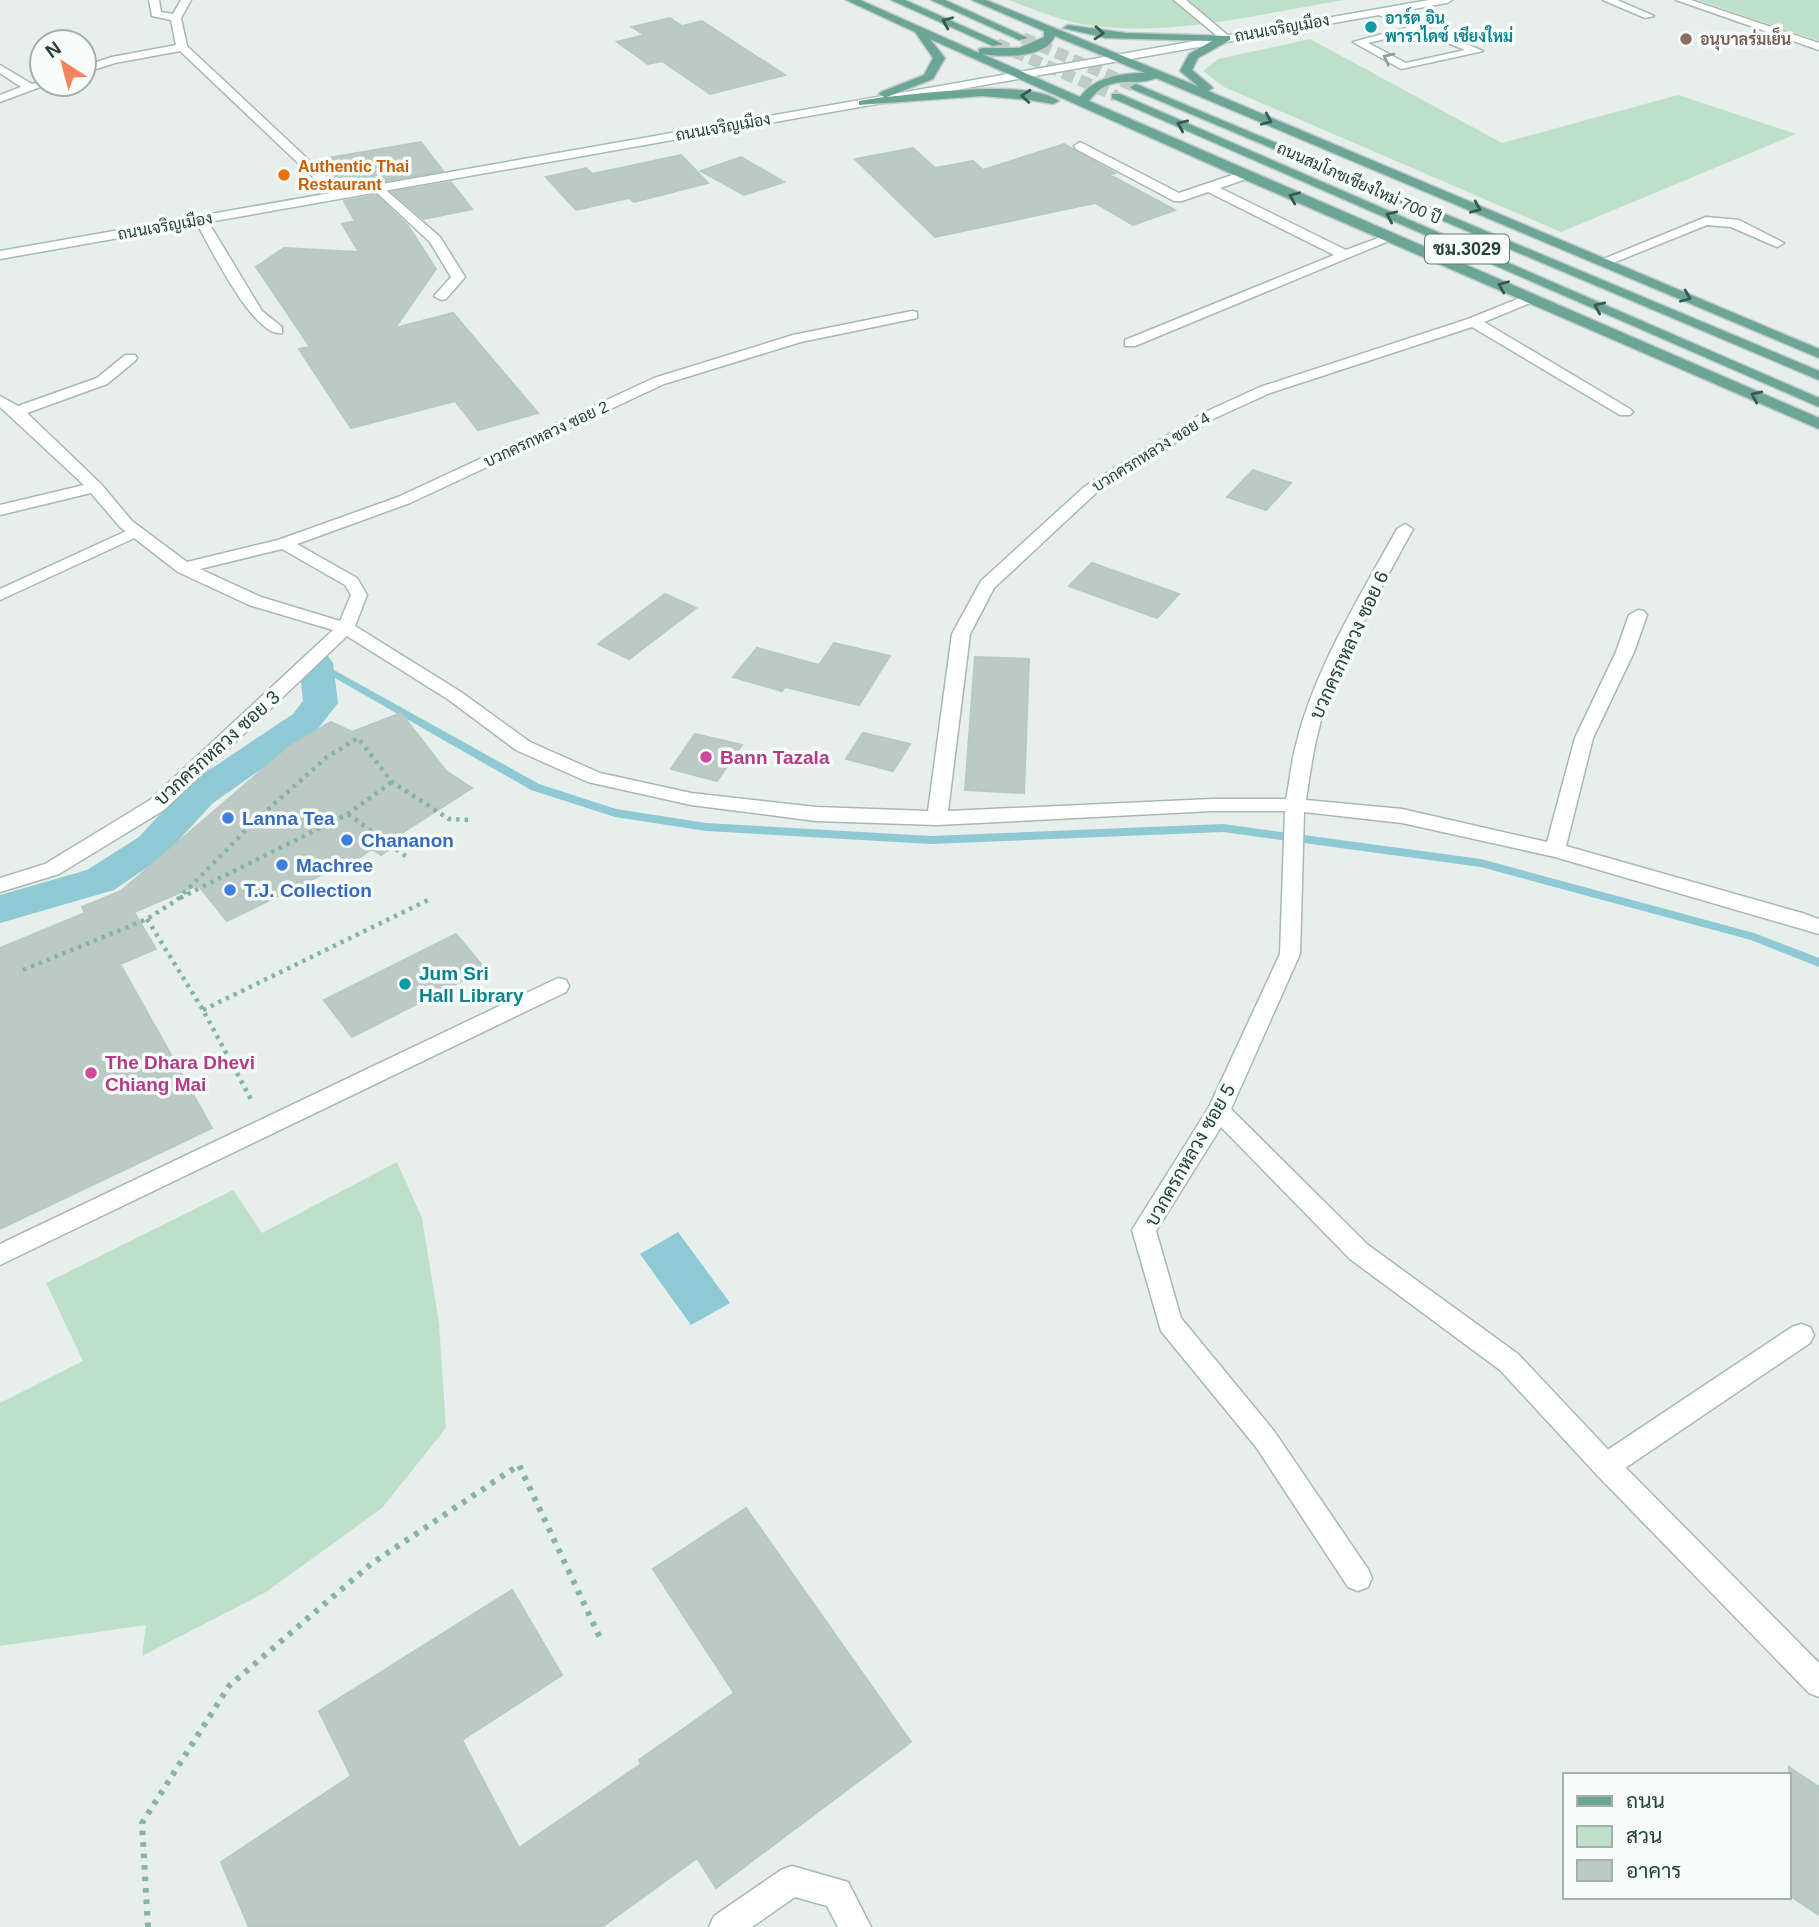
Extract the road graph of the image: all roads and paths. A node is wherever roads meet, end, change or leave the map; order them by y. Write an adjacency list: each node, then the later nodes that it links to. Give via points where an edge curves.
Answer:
1 (154, 0): 14 (street, via 156,14)
2 (186, 0): 14 (street)
3 (851, 0): 17 (main road)
4 (896, 0): 20 (main road, one-way to 4)
5 (936, 0): 18 (main road)
6 (977, 0): 12 (main road)
7 (1179, 0): 19 (street)
8 (1447, 0): 11 (street, ถนนเจริญเมือง)
9 (1608, 0): 13 (street)
10 (1681, 0): 22 (street)
11 (1380, 12): 16 (street); 19 (street, ถนนเจริญเมือง)
12 (1008, 13): 15 (main road); 19 (main road, one-way to 19, via 1083,32)
13 (1648, 16)
14 (176, 18): 21 (street)
15 (1049, 28): 23 (main road, via 1050,38 1037,49 1000,54); 24 (main road)
16 (1420, 28): 16 (street, one-way to 16, via 1477,51 1405,67 1358,42)
17 (918, 30): 23 (main road); 34 (main road, via 939,58 929,77)
18 (1023, 38)
19 (1226, 38): 24 (street, ถนนเจริญเมือง); 36 (main road, via 1193,56 1186,71)
20 (998, 44)
21 (183, 47): 25 (street); 42 (street)
22 (1819, 47)
23 (964, 49): 27 (main road)
24 (1117, 58): 27 (street, ถนนเจริญเมือง); 28 (main road)
25 (98, 64)
26 (0, 68): 29 (street)
27 (1018, 76): 34 (street, ถนนเจริญเมือง); 35 (main road)
28 (1174, 81): 35 (main road, via 1144,76 1106,82 1086,93); 36 (main road)
29 (28, 82)
30 (1136, 87): 57 (main road, ถนนสมโภชเชียงใหม่ 700 ปี / ชม.3029)
31 (28, 89): 33 (street)
32 (1116, 96): 59 (main road, ถนนสมโภชเชียงใหม่ 700 ปี / ชม.3029, one-way to 32)
33 (0, 99)
34 (863, 103): 37 (main road, one-way to 34, via 1030,95 950,95); 40 (street, ถนนเจริญเมือง)
35 (1082, 103): 37 (main road)
36 (1227, 103): 48 (main road, one-way to 48)
37 (1116, 117): 39 (main road)
38 (1080, 146): 41 (street, via 1178,198)
39 (1245, 175): 41 (street); 44 (main road, one-way to 39)
40 (379, 188): 42 (street, ถนนเจริญเมือง); 49 (street, via 435,240 458,277)
41 (1210, 188): 47 (street)
42 (339, 195): 43 (street, ถนนเจริญเมือง)
43 (201, 220): 46 (street, ถนนเจริญเมือง); 53 (street, via 257,313)
44 (1389, 238): 47 (street); 50 (main road, one-way to 44)
45 (1777, 243): 48 (street, via 1734,223 1706,221)
46 (0, 255)
47 (1345, 256): 54 (street)
48 (1602, 262): 55 (main road, one-way to 55)
49 (441, 296)
50 (1530, 298): 52 (street, บวกครกหลวง ซอย 4); 62 (main road, one-way to 50)
51 (912, 315): 67 (street, บวกครกหลวง ซอย 2, via 798,338 659,381 404,500)
52 (1473, 322): 61 (street); 75 (street, บวกครกหลวง ซอย 4, via 1265,390 1208,416 1090,490 1006,567 987,585 961,634)
53 (277, 330)
54 (1130, 343)
55 (1819, 354)
56 (130, 358): 60 (street, via 102,381)
57 (1819, 376)
58 (0, 400): 60 (street)
59 (1819, 403)
60 (16, 412): 63 (street)
61 (1625, 412)
62 (1819, 424)
63 (95, 486): 64 (street); 66 (street)
64 (0, 510)
65 (1405, 529): 73 (street, บวกครกหลวง ซอย 6, via 1319,700 1305,744)
66 (135, 532): 68 (street); 69 (street)
67 (284, 543): 68 (street, บวกครกหลวง ซอย 2); 71 (street, via 351,582 359,595)
68 (184, 568): 71 (street, via 254,601)
69 (0, 595)
70 (1638, 615): 79 (street, via 1584,738)
71 (346, 628): 75 (street, via 523,746 596,778 691,799 816,814); 81 (street, บวกครกหลวง ซอย 3, via 157,805 52,869)
72 (392, 782): 74 (path); 76 (path, via 358,738 327,757); 77 (path, via 449,819)
73 (1295, 805): 75 (street); 79 (street, via 1402,816); 89 (street, บวกครกหลวง ซอย 5, via 1290,954)
74 (348, 814): 78 (path); 80 (path)
75 (937, 818)
76 (257, 819): 78 (path); 82 (path)
77 (469, 820)
78 (321, 828): 82 (path)
79 (1555, 850): 85 (street)
80 (408, 858)
81 (0, 885)
82 (177, 900): 84 (path)
83 (430, 900): 88 (path)
84 (147, 919): 86 (path); 88 (path)
85 (1819, 927)
86 (23, 970)
87 (558, 986): 90 (street)
88 (203, 1010): 90 (path)
89 (1219, 1111): 93 (street, via 1359,1252 1509,1362); 94 (street, บวกครกหลวง ซอย 5, via 1144,1230 1170,1323 1265,1439)
90 (266, 1127): 91 (street)
91 (0, 1255)
92 (1801, 1335): 93 (street)
93 (1606, 1466): 96 (street)
94 (1358, 1578)
95 (601, 1640): 97 (path, via 519,1465 371,1564 229,1686 142,1823)
96 (1819, 1683)
97 (149, 1927)
98 (725, 1927): 99 (street, via 792,1881 837,1893)
99 (855, 1927)

